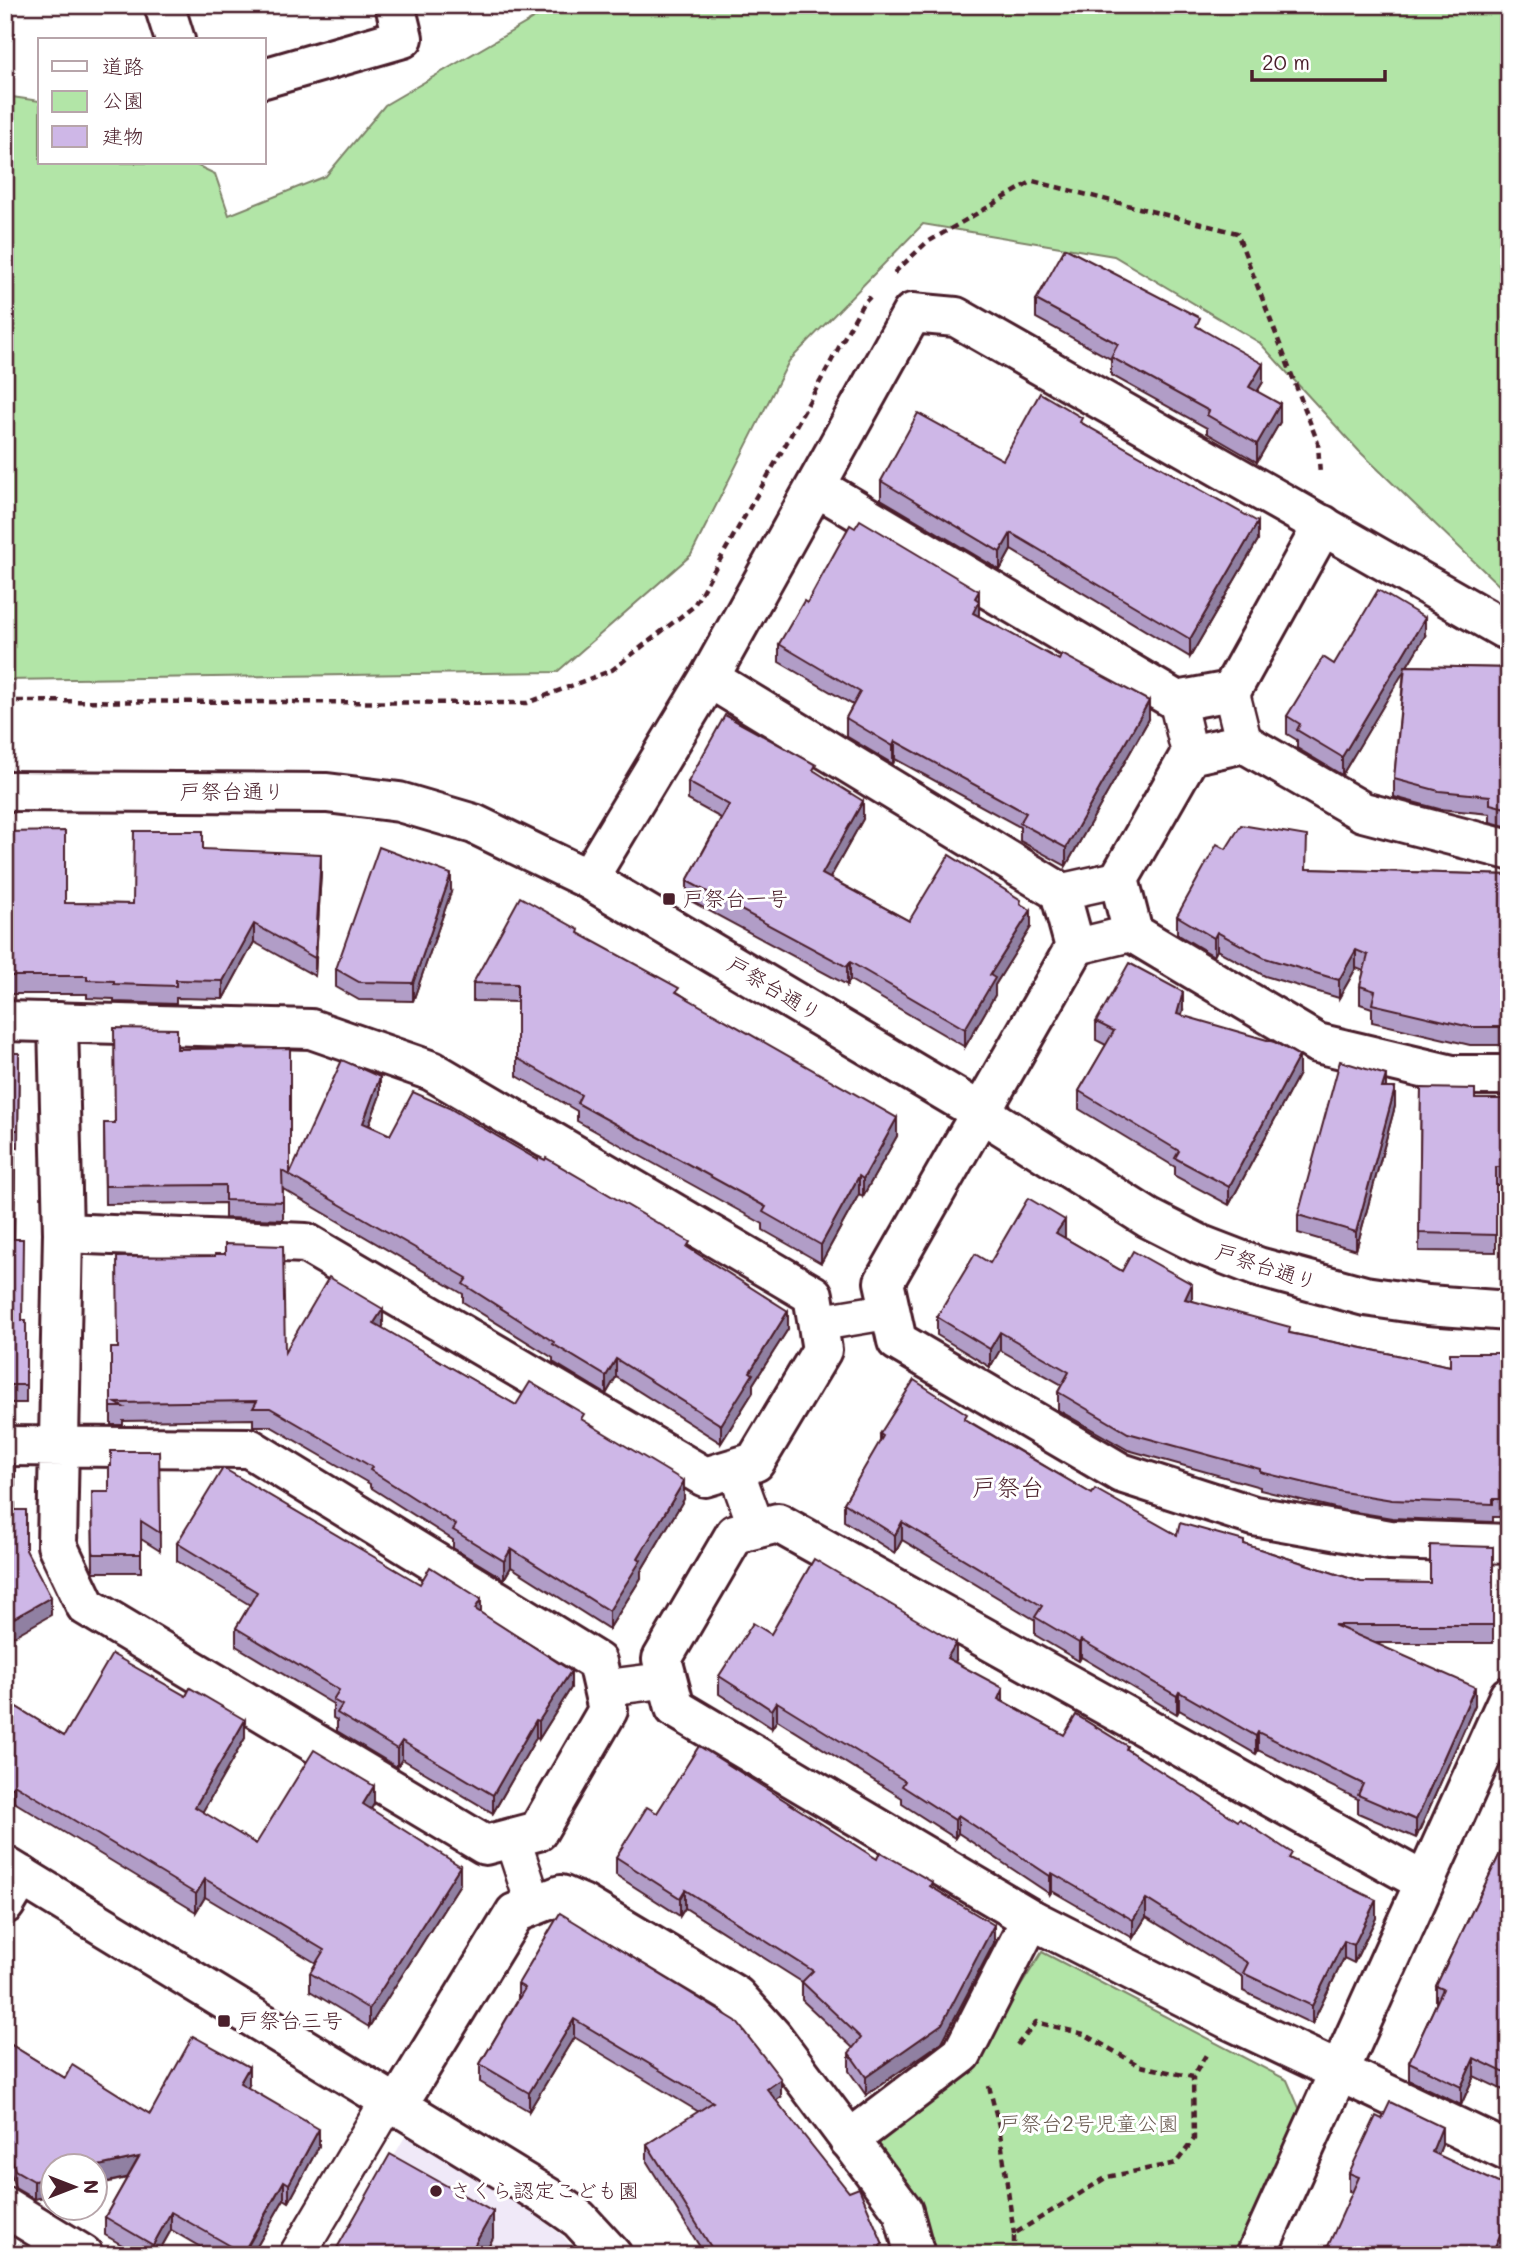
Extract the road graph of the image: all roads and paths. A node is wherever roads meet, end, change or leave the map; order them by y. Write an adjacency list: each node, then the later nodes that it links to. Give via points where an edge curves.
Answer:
1 (164, 5): 3 (street)
2 (395, 5): 4 (street, via 403,38)
3 (174, 38)
4 (266, 77)
5 (890, 278): 8 (path, via 926,243 1033,181 1237,233 1318,443)
6 (871, 296): 12 (path, via 692,607 612,670 527,703)
7 (817, 487): 8 (street, via 912,313 956,317); 10 (street); 13 (street)
8 (1323, 526): 9 (street); 11 (street)
9 (1509, 629)
10 (709, 678): 19 (street); 20 (street)
11 (1231, 691): 13 (street); 14 (street)
12 (5, 701)
13 (1177, 701): 15 (street)
14 (1244, 743): 15 (street); 17 (street, via 1363,812)
15 (1189, 755): 18 (street)
16 (5, 792): 19 (street, 戸祭台通り, via 365,796 474,824)
17 (1509, 850)
18 (1119, 878): 20 (street); 21 (street)
19 (588, 879): 26 (street, 戸祭台通り)
20 (1060, 892): 22 (street)
21 (1133, 933): 22 (street); 25 (street, via 1317,1042 1452,1075)
22 (1075, 947): 26 (street)
23 (5, 1021): 24 (street)
24 (58, 1022): 27 (street); 30 (street, via 311,1029 432,1071 813,1295)
25 (1509, 1075)
26 (982, 1113): 28 (street, via 884,1282); 29 (street, 戸祭台通り, via 1148,1219 1258,1267 1365,1296)
27 (62, 1233): 32 (street); 33 (street, via 306,1243 705,1477)
28 (890, 1311): 30 (street); 35 (street, via 897,1341 1121,1473 1254,1516 1390,1540)
29 (1509, 1311)
30 (818, 1324): 33 (street, via 822,1350 755,1462)
31 (5, 1446): 32 (street)
32 (57, 1446): 37 (street, via 249,1447 597,1662); 39 (street, via 57,1545 86,1606 485,1845)
33 (735, 1468): 34 (street)
34 (757, 1529): 36 (street, via 736,1534 662,1659); 41 (street, via 778,1523)
35 (1509, 1544)
36 (667, 1679): 37 (street); 43 (street, via 675,1708)
37 (603, 1688): 39 (street, via 608,1710 538,1831)
38 (1509, 1696): 41 (street)
39 (512, 1838): 42 (street)
40 (11, 1882): 49 (street)
41 (1424, 1882): 47 (street)
42 (534, 1905): 49 (street, via 515,1913); 50 (street, via 561,1895 582,1904 736,1996 772,2036)
43 (1031, 1919): 44 (street); 46 (street, via 962,2054)
44 (1226, 2018): 47 (street); 48 (path)
45 (1015, 2047): 48 (path, via 1036,2022 1084,2034 1140,2066)
46 (946, 2067): 50 (street); 53 (path, via 988,2081 999,2126)
47 (1340, 2073): 51 (street); 59 (street)
48 (1193, 2077): 53 (path, via 1194,2139 1176,2163 1107,2177)
49 (393, 2103): 55 (street); 56 (street, via 549,2198 579,2219)
50 (849, 2140): 57 (street, via 903,2211)
51 (1509, 2152)
52 (5, 2207): 54 (street)
53 (1013, 2234): 58 (path)
54 (83, 2255)
55 (297, 2255)
56 (612, 2255)
57 (915, 2255)
58 (1014, 2255)
59 (1256, 2255)

